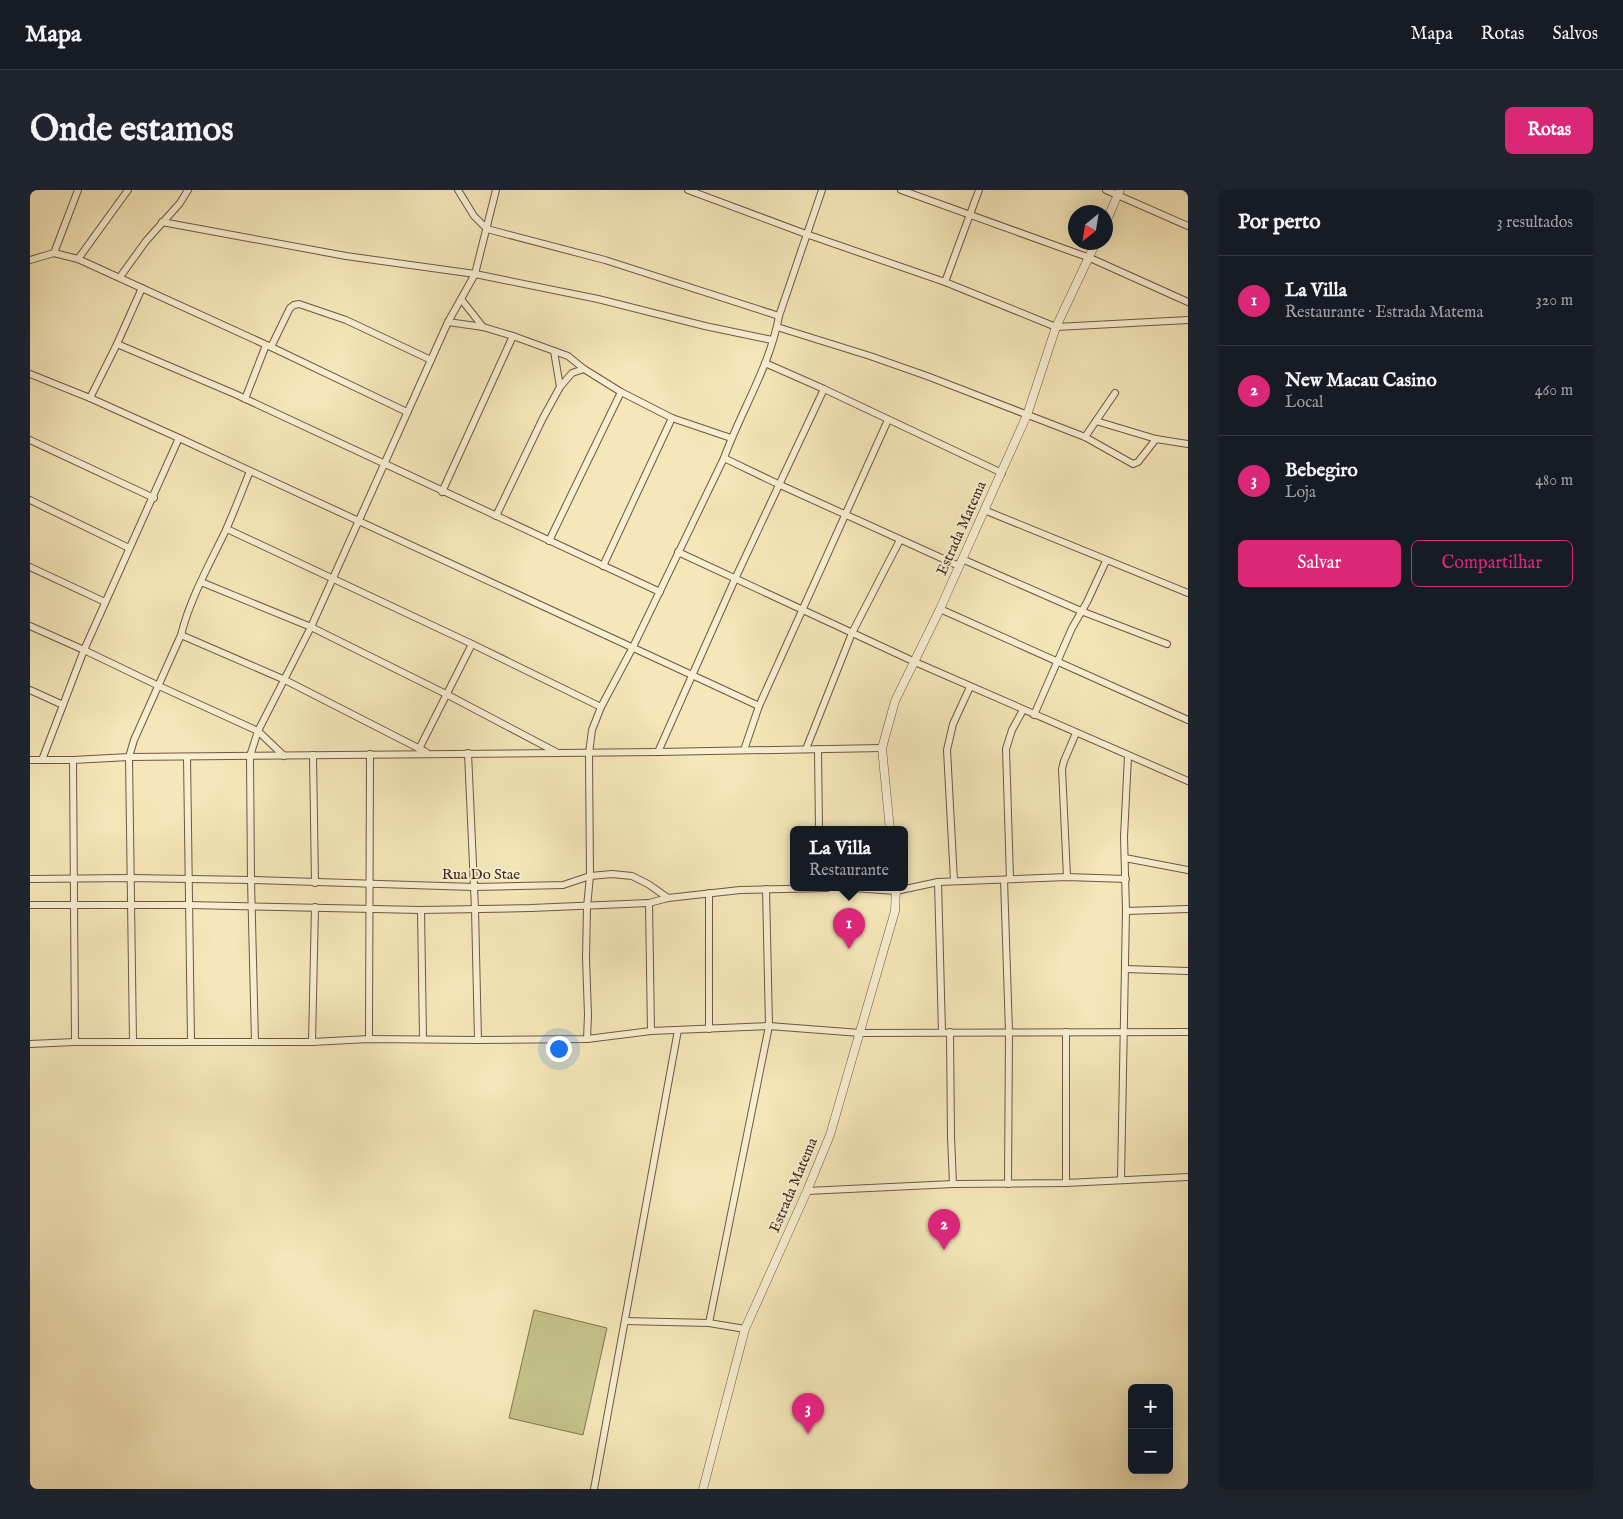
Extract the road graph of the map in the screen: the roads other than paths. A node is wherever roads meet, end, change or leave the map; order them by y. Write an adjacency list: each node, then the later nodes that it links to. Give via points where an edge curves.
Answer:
1 (78, 190): 19 (street)
2 (128, 190): 21 (street)
3 (188, 190): 14 (street)
4 (458, 190): 16 (street, via 474,216)
5 (496, 190): 16 (street)
6 (688, 190): 17 (street)
7 (822, 190): 17 (street)
8 (900, 190): 13 (street)
9 (979, 190): 13 (street)
10 (1106, 190): 11 (street)
11 (1119, 192): 12 (street); 15 (street)
12 (1113, 206)
13 (970, 215): 20 (street); 25 (street)
14 (162, 222): 23 (street, via 346,256); 24 (street)
15 (1188, 226)
16 (487, 229): 23 (street); 29 (street, via 604,260)
17 (806, 234): 25 (street); 29 (street)
18 (1093, 250): 20 (street, Estrada Matema)
19 (54, 253): 21 (street); 22 (street)
20 (1090, 258): 28 (street); 34 (street, Estrada Matema)
21 (78, 259): 24 (street)
22 (30, 260)
23 (475, 274): 27 (street); 36 (street)
24 (120, 278): 26 (street)
25 (945, 282): 34 (street)
26 (142, 288): 37 (street); 38 (street)
27 (461, 299): 31 (street); 33 (street)
28 (1188, 302)
29 (778, 316): 32 (street)
30 (1188, 320): 34 (street)
31 (448, 322): 33 (street); 40 (street)
32 (777, 326): 36 (street); 51 (street, via 919,373)
33 (483, 327): 35 (street)
34 (1056, 327): 51 (street, Estrada Matema)
35 (513, 336): 39 (street); 66 (street)
36 (772, 340): 41 (street)
37 (117, 344): 48 (street); 49 (street)
38 (268, 346): 40 (street, via 290,308 299,304 346,320); 49 (street); 50 (street)
39 (554, 351): 42 (street, via 568,356); 44 (street)
40 (431, 360): 50 (street)
41 (765, 363): 45 (street); 57 (street)
42 (584, 369): 44 (street, via 572,373); 46 (street)
43 (30, 374): 48 (street)
44 (560, 387): 71 (street)
45 (824, 389): 53 (street); 65 (street)
46 (621, 392): 52 (street); 75 (street)
47 (1115, 393): 54 (street)
48 (90, 398): 56 (street)
49 (245, 399): 62 (street)
50 (407, 412): 62 (street)
51 (1028, 416): 55 (street); 64 (street, Estrada Matema)
52 (672, 418): 57 (street); 80 (street)
53 (888, 420): 64 (street); 70 (street)
54 (1096, 421): 55 (street); 58 (street)
55 (1085, 437): 58 (street, via 1136,464)
56 (180, 438): 63 (street); 67 (street)
57 (731, 438): 61 (street)
58 (1156, 438): 60 (street)
59 (30, 440): 67 (street)
60 (1188, 444)
61 (724, 458): 65 (street); 77 (street)
62 (384, 464): 66 (street); 72 (street)
63 (250, 471): 72 (street); 73 (street)
64 (1002, 473): 69 (street, Estrada Matema)
65 (778, 484): 70 (street); 83 (street)
66 (442, 492): 71 (street)
67 (154, 498): 76 (street)
68 (30, 500): 76 (street)
69 (984, 510): 78 (street); 79 (street, Estrada Matema)
70 (846, 514): 74 (street); 88 (street)
71 (496, 516): 75 (street)
72 (358, 521): 82 (street); 97 (street)
73 (227, 529): 82 (street); 84 (street)
74 (900, 540): 79 (street); 93 (street)
75 (549, 541): 80 (street)
76 (129, 548): 87 (street)
77 (678, 552): 83 (street); 85 (street)
78 (1106, 561): 86 (street); 90 (street)
79 (961, 562): 89 (street, Estrada Matema); 90 (street)
80 (603, 566): 85 (street)
81 (30, 567): 87 (street)
82 (333, 579): 92 (street); 95 (street)
83 (735, 579): 88 (street); 101 (street)
84 (201, 582): 92 (street); 94 (street)
85 (660, 592): 97 (street)
86 (1188, 593)
87 (105, 602): 98 (street)
88 (802, 610): 93 (street); 109 (street)
89 (940, 610): 99 (street, Estrada Matema); 100 (street)
90 (1081, 611): 96 (street); 100 (street)
91 (30, 626): 98 (street)
92 (312, 628): 102 (street); 106 (street)
93 (852, 633): 99 (street); 117 (street)
94 (181, 635): 102 (street); 103 (street)
95 (472, 644): 106 (street); 108 (street)
96 (1168, 644)
97 (633, 647): 101 (street); 108 (street)
98 (84, 650): 103 (street); 107 (street)
99 (915, 662): 104 (street); 115 (street, Estrada Matema, via 895,701)
100 (1057, 662): 111 (street); 112 (street)
101 (692, 675): 109 (street); 121 (street)
102 (285, 680): 113 (street); 116 (street)
103 (159, 686): 113 (street); 130 (street)
104 (970, 687): 110 (street); 149 (street, via 953,724 947,750)
105 (30, 690): 107 (street)
106 (446, 694): 116 (street); 123 (street)
107 (63, 705): 133 (street)
108 (601, 706): 120 (street, via 592,730)
109 (758, 706): 119 (street)
110 (1023, 710): 111 (street); 148 (street, via 1006,749)
111 (1034, 715): 114 (street)
112 (1188, 720)
113 (258, 731): 127 (street); 128 (street)
114 (1076, 733): 129 (street); 141 (street, via 1062,769)
115 (882, 748): 118 (street); 137 (street, Estrada Matema)
116 (419, 749): 125 (street)
117 (806, 749): 118 (street); 119 (street)
118 (818, 749): 136 (street)
119 (744, 750): 121 (street)
120 (589, 752): 121 (street); 123 (street); 140 (street)
121 (658, 752)
122 (468, 753): 123 (street); 125 (street); 153 (street)
123 (558, 753)
124 (370, 754): 125 (street); 126 (street); 152 (street)
125 (428, 754)
126 (313, 755): 128 (street); 151 (street)
127 (250, 756): 128 (street); 131 (street); 147 (street)
128 (284, 756)
129 (1128, 756): 135 (street); 138 (street)
130 (129, 757): 131 (street); 134 (street); 142 (street)
131 (188, 757): 146 (street)
132 (30, 760): 133 (street)
133 (42, 760): 134 (street)
134 (73, 760): 144 (street)
135 (1188, 781)
136 (820, 826)
137 (890, 826)
138 (1125, 858): 139 (street); 145 (street)
139 (1188, 870)
140 (590, 876): 153 (street, Rua Do Stae, via 563,885); 159 (street, Rua Do Stae, via 632,876); 167 (street)
141 (1067, 877): 145 (street); 148 (street)
142 (130, 878): 144 (street, Rua Do Stae); 146 (street, Rua Do Stae); 161 (street)
143 (30, 879): 144 (street, Rua Do Stae)
144 (75, 879): 160 (street)
145 (1126, 879): 172 (street)
146 (189, 880): 147 (street, Rua Do Stae); 162 (street)
147 (251, 880): 151 (street, Rua Do Stae); 165 (street)
148 (1007, 880): 149 (street); 181 (street)
149 (954, 881): 150 (street)
150 (938, 882): 154 (street); 179 (street)
151 (315, 883): 152 (street, Rua Do Stae)
152 (370, 885): 153 (street, Rua Do Stae); 168 (street)
153 (474, 887): 171 (street)
154 (908, 887)
155 (790, 889): 156 (street)
156 (766, 890): 158 (street); 175 (street)
157 (896, 891): 184 (street, Estrada Matema, via 895,912)
158 (708, 893): 159 (street); 176 (street)
159 (668, 898): 163 (street)
160 (75, 904): 161 (street); 164 (street); 191 (street)
161 (130, 904): 162 (street); 192 (street)
162 (189, 904): 165 (street); 190 (street)
163 (649, 904): 167 (street); 178 (street)
164 (30, 905)
165 (252, 906): 166 (street); 193 (street)
166 (315, 907): 168 (street); 194 (street)
167 (587, 907): 171 (street); 188 (street)
168 (370, 909): 170 (street); 186 (street)
169 (1188, 909): 172 (street)
170 (421, 910): 171 (street); 187 (street)
171 (475, 910): 189 (street)
172 (1126, 911): 173 (street)
173 (1125, 969): 174 (street); 185 (street)
174 (1188, 971)
175 (769, 1026): 176 (street); 184 (street); 203 (street)
176 (709, 1029): 177 (street)
177 (678, 1030): 178 (street); 202 (street)
178 (651, 1031): 188 (street)
179 (942, 1032): 180 (street); 184 (street)
180 (950, 1032): 181 (street); 199 (street)
181 (1009, 1032): 182 (street); 200 (street)
182 (1066, 1032): 185 (street); 198 (street)
183 (1188, 1032): 185 (street)
184 (860, 1033): 201 (street, Estrada Matema, via 830,1135)
185 (1124, 1033): 197 (street)
186 (369, 1039): 187 (street); 194 (street)
187 (423, 1039): 189 (street)
188 (587, 1039): 189 (street)
189 (478, 1040)
190 (191, 1041): 192 (street); 193 (street)
191 (75, 1042): 192 (street); 195 (street)
192 (133, 1042)
193 (255, 1042): 194 (street)
194 (312, 1042)
195 (30, 1044)
196 (1188, 1177): 197 (street)
197 (1121, 1180): 198 (street)
198 (1066, 1183): 200 (street)
199 (953, 1184): 200 (street); 201 (street)
200 (1008, 1184)
201 (807, 1192): 204 (street, Estrada Matema)
202 (625, 1321): 203 (street); 205 (street)
203 (709, 1322): 204 (street)
204 (744, 1329): 206 (street, Estrada Matema)
205 (594, 1489)
206 (703, 1489)

